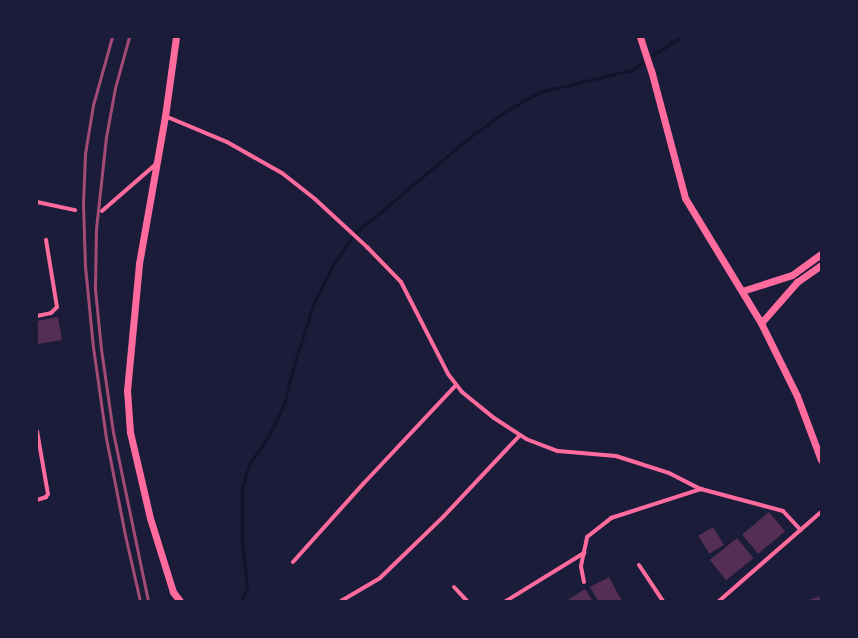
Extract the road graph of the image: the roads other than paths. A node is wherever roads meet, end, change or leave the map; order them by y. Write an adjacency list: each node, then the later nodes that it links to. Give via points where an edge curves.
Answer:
1 (176, 37): 3 (street)
2 (640, 37): 11 (street, via 685,198)
3 (165, 116): 4 (street); 14 (street, via 227,142 282,173 363,242 401,282)
4 (156, 164): 7 (street); 27 (street, via 139,264 127,390 130,432 150,518)
5 (37, 202): 6 (street)
6 (75, 210)
7 (102, 211)
8 (46, 240): 12 (street, via 57,307 51,313)
9 (821, 254): 11 (street, via 792,275)
10 (821, 265): 13 (street, via 797,282)
11 (742, 291): 13 (street)
12 (37, 316)
13 (761, 323): 17 (street, via 797,396)
14 (456, 385): 16 (street, via 494,418); 23 (street)
15 (37, 431): 19 (street, via 48,494 46,498)
16 (520, 435): 18 (street, via 558,451 616,456 669,473); 30 (street, via 444,516 380,578)
17 (821, 460)
18 (701, 489): 21 (street, via 783,511); 22 (street, via 611,518 587,537)
19 (37, 500)
20 (821, 512): 21 (street)
21 (801, 530): 34 (street)
22 (584, 553): 25 (street, via 581,566); 32 (street)
23 (293, 562)
24 (639, 564): 33 (street)
25 (584, 582)
26 (454, 587): 31 (street)
27 (173, 592): 28 (street); 29 (street)
28 (175, 601)
29 (180, 601)
30 (341, 601)
31 (467, 601)
32 (506, 601)
33 (663, 601)
34 (719, 601)

